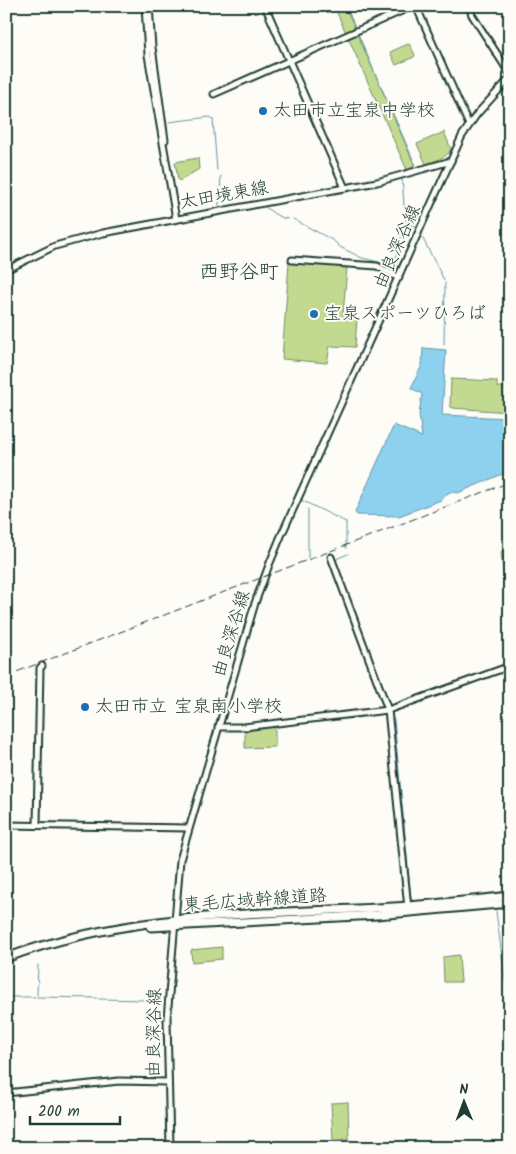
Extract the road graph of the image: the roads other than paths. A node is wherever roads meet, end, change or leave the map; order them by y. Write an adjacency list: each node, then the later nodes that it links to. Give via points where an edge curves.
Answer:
1 (147, 6): 12 (street)
2 (265, 6): 5 (street)
3 (414, 6): 5 (street); 9 (street)
4 (469, 6): 6 (street)
5 (289, 61): 8 (street); 11 (street)
6 (510, 74)
7 (510, 78): 9 (street, 由良深谷線)
8 (214, 94)
9 (469, 125): 10 (street, 由良深谷線)
10 (451, 161): 11 (street, 太田境東線); 15 (street, 由良深谷線)
11 (345, 188): 12 (street, 太田境東線)
12 (176, 219): 14 (street, 太田境東線, via 56,246)
13 (292, 260): 15 (street, via 377,266)
14 (6, 270)
15 (399, 278): 20 (street, 由良深谷線, via 269,565)
16 (331, 557): 19 (street)
17 (42, 666): 22 (street)
18 (510, 666): 19 (street)
19 (388, 710): 20 (street, via 244,727); 26 (street)
20 (218, 727): 23 (street, 由良深谷線)
21 (6, 825): 22 (street)
22 (37, 825): 23 (street)
23 (188, 828): 27 (street, 由良深谷線, via 180,860)
24 (510, 896): 26 (highway, 東毛広域幹線道路)
25 (510, 903): 26 (highway, 東毛広域幹線道路)
26 (409, 909): 27 (highway, 東毛広域幹線道路, via 250,914)
27 (175, 923): 28 (highway, 東毛広域幹線道路, via 137,924 83,935); 29 (highway, 東毛広域幹線道路, via 83,938); 30 (street, 由良深谷線, via 167,1019)
28 (6, 958)
29 (6, 962)
30 (167, 1082): 31 (street, via 119,1082); 32 (street, 由良深谷線)
31 (6, 1093)
32 (170, 1148)

